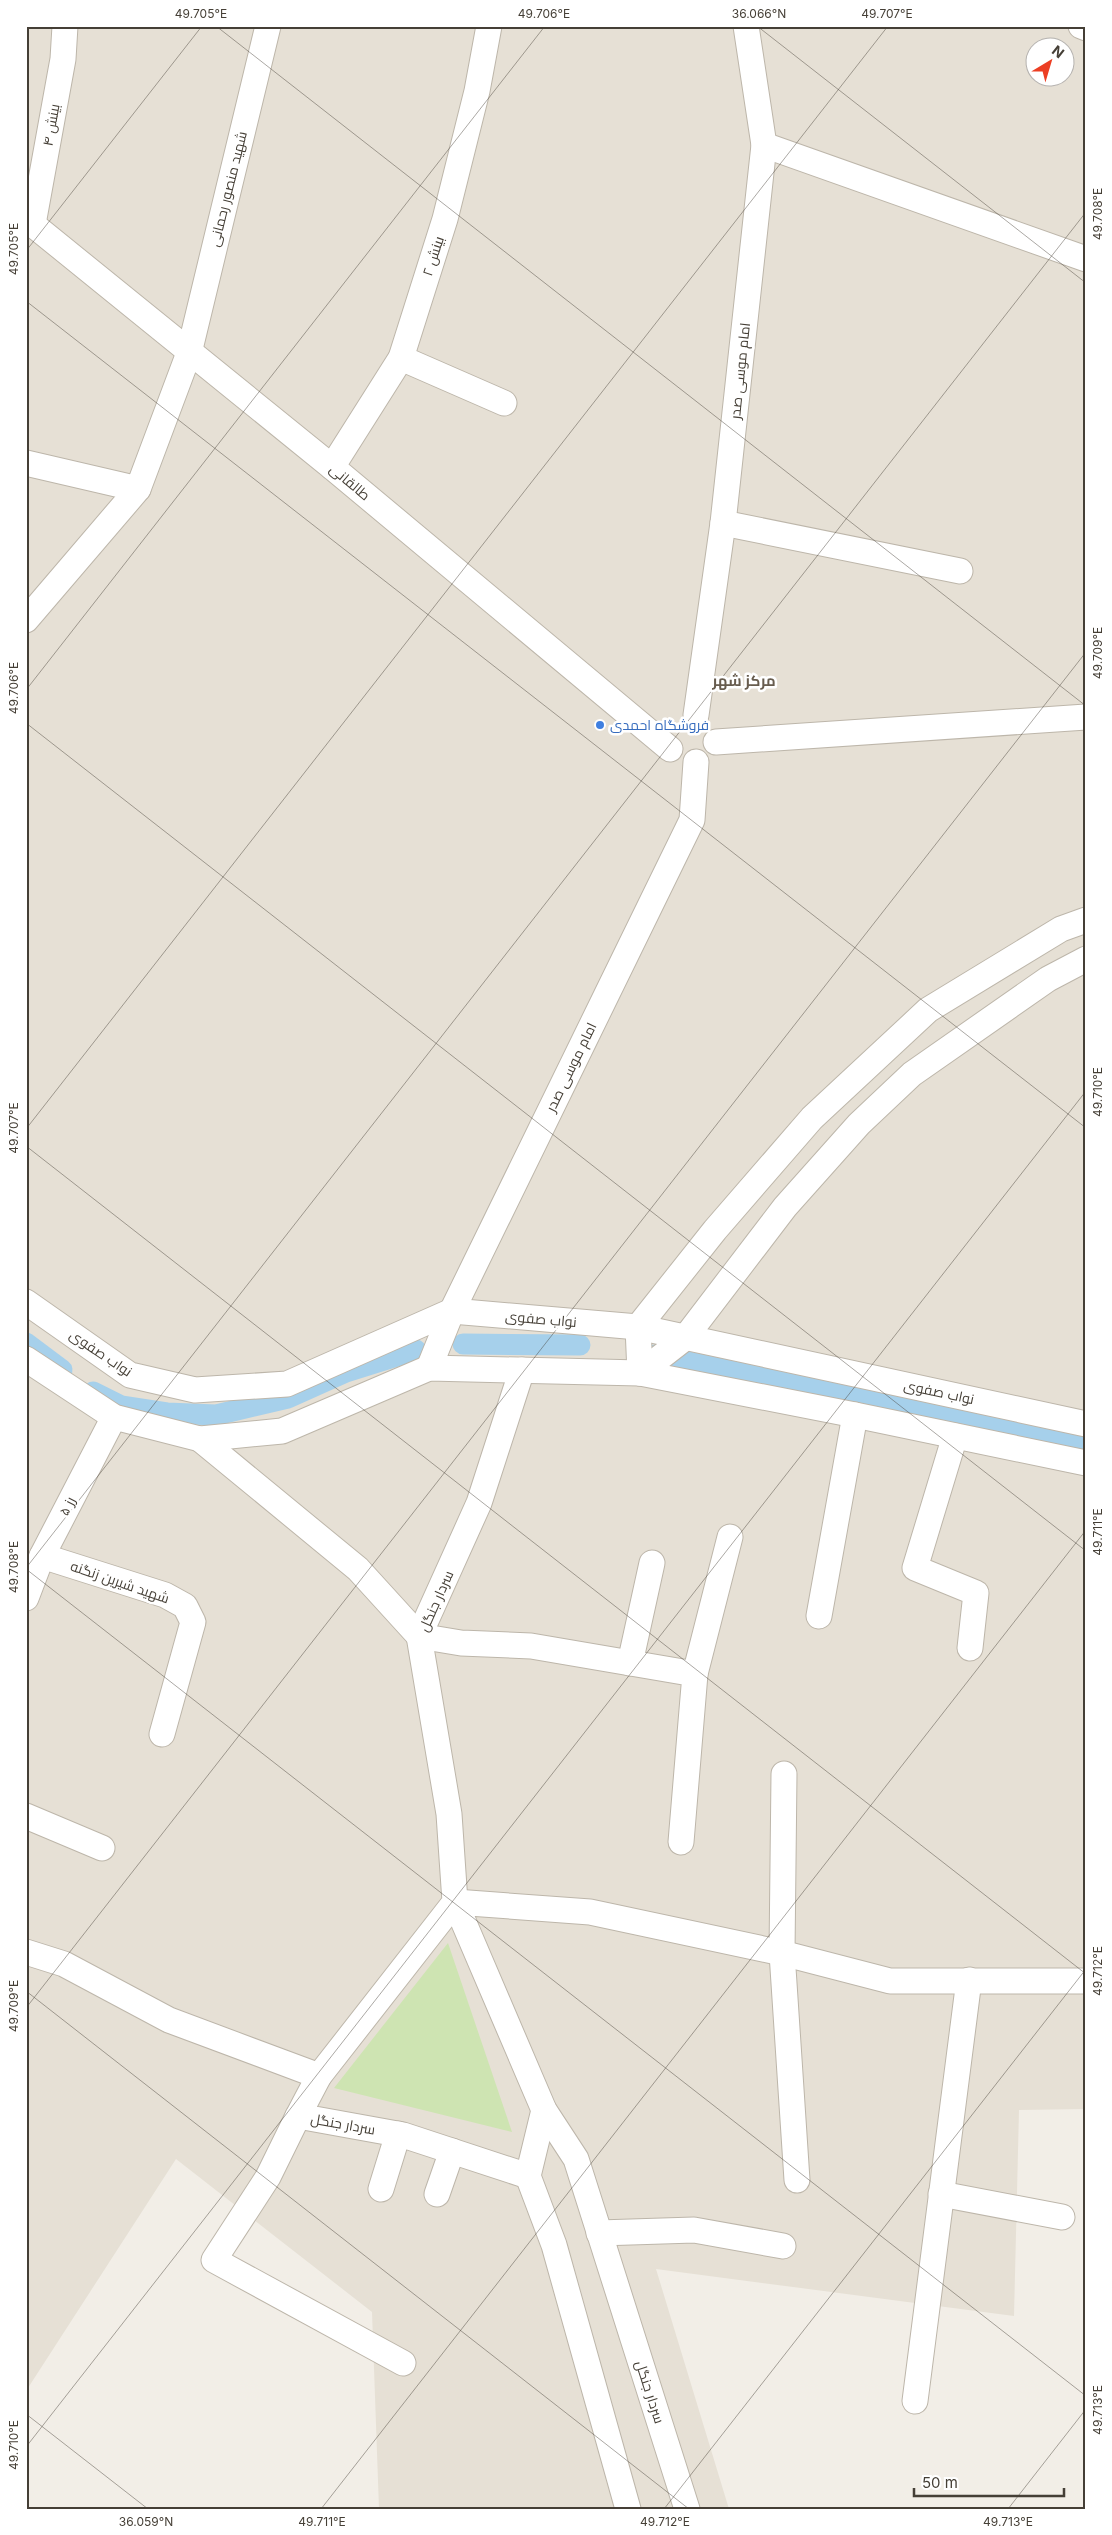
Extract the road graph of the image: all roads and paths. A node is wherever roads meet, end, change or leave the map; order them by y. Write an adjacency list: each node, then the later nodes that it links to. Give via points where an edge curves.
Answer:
1 (65, 26): 8 (street, بینش ۴, via 62,59)
2 (268, 26): 10 (street, شهید منصور رحمانی)
3 (489, 26): 11 (street, بینش ۲, via 477,91 445,219)
4 (746, 26): 7 (street, امام موسی صدر)
5 (1082, 26): 6 (street)
6 (1086, 28)
7 (764, 145): 9 (street); 16 (street, امام موسی صدر)
8 (29, 221): 10 (street, طالقانی)
9 (1086, 259)
10 (189, 353): 14 (street, طالقانی); 15 (street, شهید منصور رحمانی)
11 (401, 358): 12 (street); 14 (street, بینش ۲)
12 (504, 403)
13 (26, 464): 15 (street)
14 (332, 467): 22 (street, طالقانی)
15 (138, 489): 18 (street, شهید منصور رحمانی)
16 (723, 523): 17 (street); 19 (street, امام موسی صدر)
17 (960, 571)
18 (26, 620)
19 (696, 714): 21 (street, via 709,722); 22 (street, via 674,721 668,734)
20 (1086, 717): 21 (street)
21 (716, 742): 23 (street, via 709,755)
22 (670, 749): 23 (street, via 678,759)
23 (696, 762): 27 (street, امام موسی صدر, via 692,820)
24 (1086, 920): 28 (street, via 1060,929 928,1010 812,1118 715,1230)
25 (1086, 959): 29 (street, via 1048,979 912,1074 859,1124 785,1208)
26 (26, 1302): 27 (street, نواب صفوی, via 130,1375 195,1390 287,1384)
27 (452, 1311): 28 (street, نواب صفوی); 31 (street, امام موسی صدر)
28 (638, 1327): 29 (street, نواب صفوی); 33 (street)
29 (685, 1338): 33 (street); 36 (street, نواب صفوی)
30 (26, 1359): 35 (street)
31 (429, 1368): 32 (street); 38 (street, via 282,1431)
32 (522, 1370): 33 (street); 45 (street, سردار جنگل, via 479,1503)
33 (640, 1373): 34 (street)
34 (856, 1415): 37 (street); 44 (street)
35 (114, 1417): 38 (street); 41 (street, رز ۵)
36 (1086, 1424)
37 (955, 1436): 39 (street); 46 (street, via 915,1568 976,1593)
38 (200, 1439): 45 (street, via 358,1570)
39 (1086, 1463)
40 (730, 1537): 48 (street)
41 (42, 1556): 43 (street, رز ۵); 49 (street, شهید شیرین زنگنه, via 166,1595 185,1606 193,1622)
42 (652, 1563): 47 (street)
43 (26, 1598)
44 (819, 1616)
45 (420, 1636): 47 (street, via 461,1643 531,1646); 54 (street, سردار جنگل, via 449,1814)
46 (970, 1648)
47 (630, 1663): 48 (street)
48 (695, 1674): 52 (street)
49 (162, 1734)
50 (784, 1774): 56 (street)
51 (26, 1816): 53 (street)
52 (681, 1842)
53 (102, 1848)
54 (455, 1902): 56 (street, via 590,1912); 59 (street, سردار جنگل); 60 (street, سردار جنگل)
55 (26, 1952): 59 (street, via 64,1964 170,2020)
56 (782, 1952): 57 (street, via 890,1981); 65 (street)
57 (969, 1980): 58 (street); 68 (street)
58 (1086, 1981)
59 (319, 2076): 61 (street, سردار جنگل)
60 (544, 2110): 64 (street); 70 (street, سردار جنگل, via 576,2159)
61 (298, 2116): 62 (street, سردار جنگل); 72 (street, via 268,2176 214,2260)
62 (398, 2134): 63 (street, سردار جنگل); 66 (street)
63 (452, 2151): 64 (street, سردار جنگل); 67 (street)
64 (528, 2176): 74 (street, via 554,2245)
65 (797, 2180)
66 (381, 2189)
67 (437, 2194)
68 (942, 2194): 69 (street); 73 (street)
69 (1062, 2217)
70 (599, 2233): 71 (street, via 694,2230); 75 (street, سردار جنگل)
71 (783, 2246)
72 (403, 2363)
73 (915, 2401)
74 (628, 2509)
75 (687, 2509)

